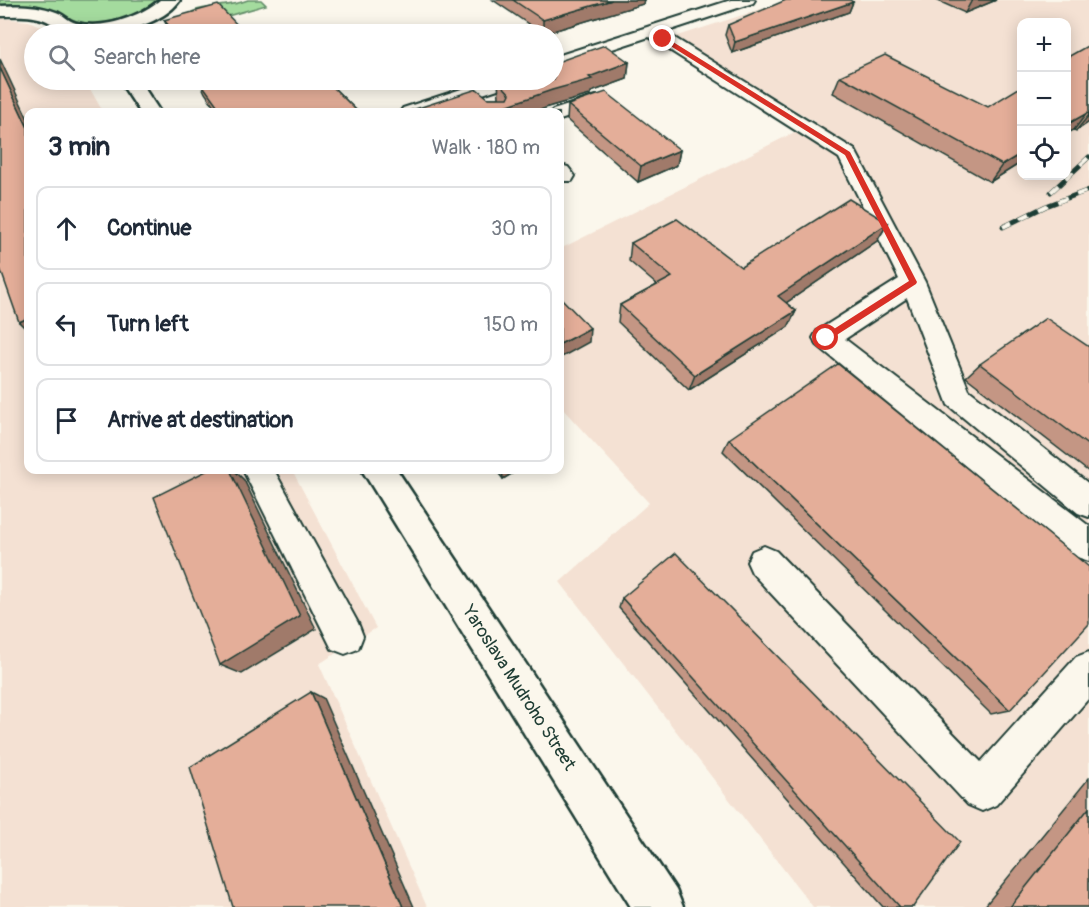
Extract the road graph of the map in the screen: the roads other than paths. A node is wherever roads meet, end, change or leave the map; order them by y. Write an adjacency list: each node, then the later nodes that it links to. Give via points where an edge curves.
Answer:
1 (747, 0): 7 (street)
2 (170, 2): 5 (main road); 6 (main road)
3 (0, 10): 4 (main road, via 50,16)
4 (63, 24)
5 (125, 24)
6 (150, 24)
7 (651, 31): 8 (street); 16 (street, via 848,154)
8 (564, 60)
9 (136, 90): 13 (main road)
10 (477, 90): 12 (street); 14 (street)
11 (596, 102): 15 (street)
12 (492, 104)
13 (147, 108)
14 (422, 108)
15 (564, 113)
16 (913, 282): 19 (street, via 958,397); 20 (street, via 826,338)
17 (260, 474): 22 (street)
18 (382, 474): 24 (main road, Yaroslava Mudroho Street)
19 (1089, 503)
20 (1089, 546)
21 (764, 562): 23 (street, via 982,791)
22 (345, 636)
23 (1089, 670)
24 (659, 907)

